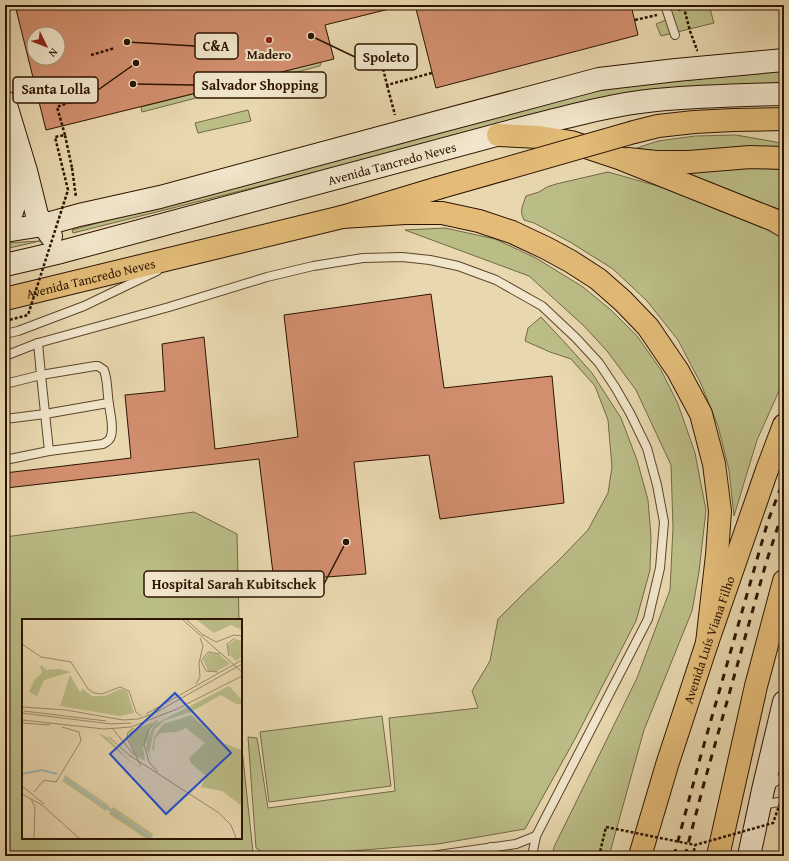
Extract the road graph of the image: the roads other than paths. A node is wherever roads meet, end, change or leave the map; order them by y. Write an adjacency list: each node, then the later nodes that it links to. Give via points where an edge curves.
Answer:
1 (665, 5): 2 (lane)
2 (674, 35)
3 (784, 60): 14 (street, via 599,79 160,197)
4 (784, 94): 9 (street, Avenida Tancredo Neves, via 655,100 595,110)
5 (5, 102): 14 (street, via 37,215)
6 (784, 119): 7 (main road)
7 (733, 120): 8 (main road); 13 (main road, Avenida Tancredo Neves, bridge, via 658,126)
8 (784, 132)
9 (498, 135): 11 (main road, via 571,142); 18 (street, Avenida Tancredo Neves)
10 (6, 158): 16 (street, via 16,199)
11 (619, 158): 12 (main road, via 656,162 750,157); 15 (main road)
12 (784, 158)
13 (342, 217): 19 (main road, Avenida Tancredo Neves); 34 (main road, via 442,212 512,232 558,254 598,279 623,300 648,327 678,371 701,414 714,464 720,511)
14 (43, 225): 17 (street); 18 (street)
15 (784, 226)
16 (5, 227)
17 (5, 231)
18 (61, 252): 20 (street, Avenida Tancredo Neves)
19 (194, 253): 21 (main road, Avenida Tancredo Neves); 22 (lane, via 84,306)
20 (5, 265)
21 (5, 298)
22 (5, 334)
23 (38, 343): 24 (lane); 25 (lane); 39 (lane, via 313,266 363,258 402,257 458,266 496,280 542,306 576,338 615,387 647,448 664,522 660,568 648,619)
24 (5, 356)
25 (41, 375): 26 (lane); 27 (lane, via 98,366 104,370 106,376); 28 (lane)
26 (5, 384)
27 (108, 403): 28 (lane); 31 (lane, via 112,427 109,440 103,444)
28 (45, 414): 29 (lane); 31 (lane)
29 (5, 419)
30 (784, 425): 34 (main road, Avenida Luís Viana Filho)
31 (49, 451): 32 (lane)
32 (5, 460)
33 (784, 581): 44 (main road, via 756,686)
34 (707, 643): 43 (main road, Avenida Luís Viana Filho)
35 (784, 702): 37 (street)
36 (784, 776): 37 (lane)
37 (769, 796): 38 (lane); 45 (street)
38 (784, 801)
39 (536, 836): 40 (lane); 42 (lane)
40 (492, 852): 41 (lane)
41 (431, 856)
42 (532, 856)
43 (640, 856)
44 (718, 856)
45 (749, 856)

